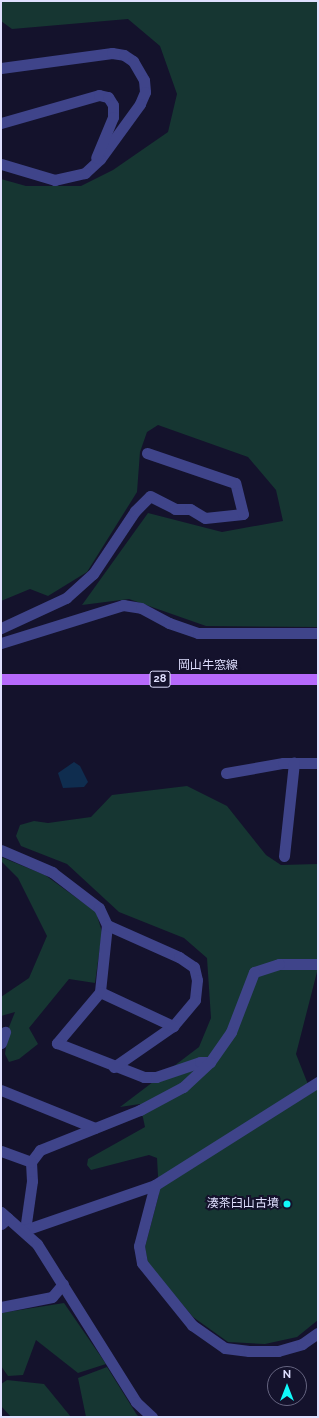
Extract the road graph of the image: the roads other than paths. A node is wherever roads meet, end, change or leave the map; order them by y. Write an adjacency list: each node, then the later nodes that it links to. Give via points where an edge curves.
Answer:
1 (1, 68): 4 (street, via 112,52 124,55 133,62 144,80 145,92 140,104)
2 (1, 123): 4 (street, via 99,95 108,97 113,105 113,117)
3 (1, 164): 4 (street, via 55,180 74,178)
4 (93, 165)
5 (146, 453): 6 (street, via 235,483 244,514 205,518 190,509 175,509 150,496 135,511 93,574 66,598)
6 (1, 628)
7 (318, 633): 8 (street, via 198,633 169,623 141,608 123,605)
8 (1, 643)
9 (1, 678): 10 (main road, 岡山牛窓線 / 28)
10 (318, 679)
11 (294, 763): 12 (street); 13 (street); 15 (street)
12 (318, 763)
13 (226, 773)
14 (1, 850): 16 (street, via 52,872 99,908)
15 (284, 856)
16 (107, 925): 18 (street); 19 (street, via 179,957 194,967 197,980 195,1000)
17 (318, 964): 20 (street, via 279,964 254,972 232,1032)
18 (100, 992): 19 (street); 21 (street, via 57,1044)
19 (173, 1026): 21 (street)
20 (210, 1062): 21 (street, via 200,1062 156,1077 144,1077); 24 (street, via 183,1087 140,1110)
21 (114, 1067)
22 (318, 1082): 27 (street)
23 (1, 1090): 24 (street)
24 (95, 1128): 26 (street, via 40,1150)
25 (1, 1151): 26 (street)
26 (31, 1162): 29 (street, via 32,1181)
27 (155, 1185): 29 (street); 32 (street, via 139,1246 142,1263 192,1325 224,1348 249,1351 278,1351 302,1344)
28 (3, 1218): 29 (street)
29 (25, 1230): 30 (street)
30 (63, 1284): 31 (street, via 52,1297); 33 (street, via 136,1402)
31 (1, 1306)
32 (318, 1333)
33 (152, 1417)

